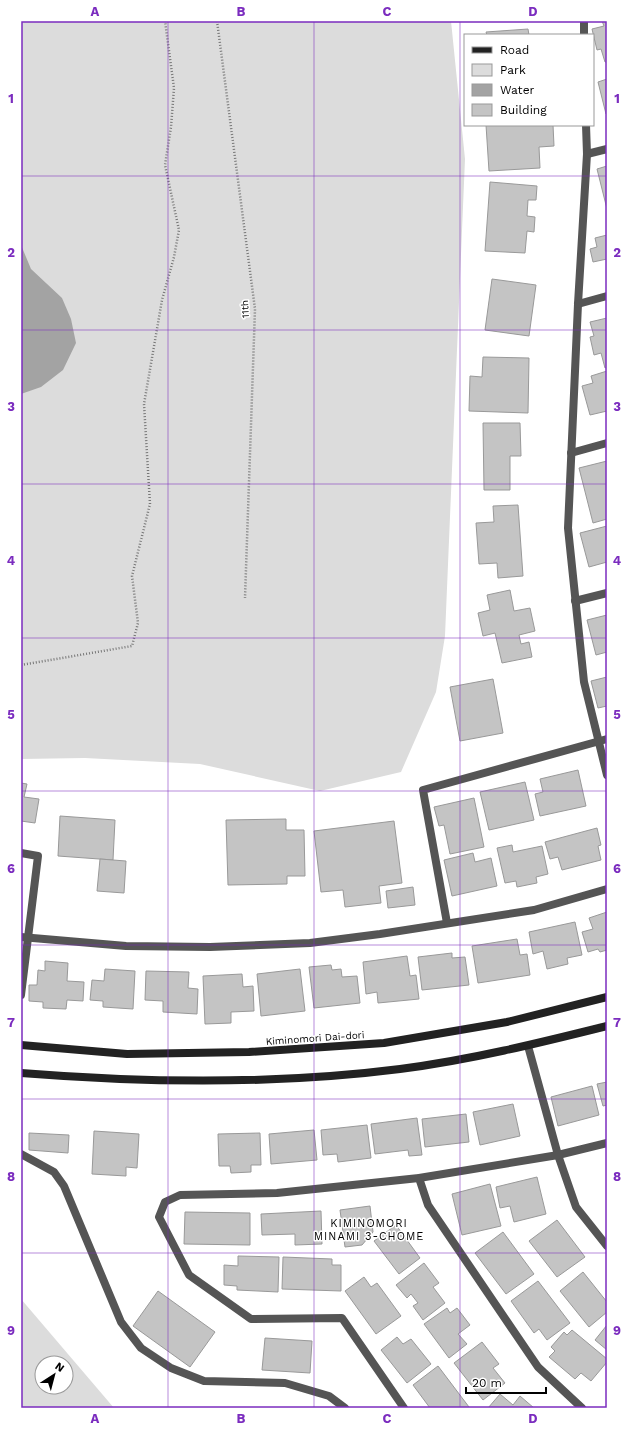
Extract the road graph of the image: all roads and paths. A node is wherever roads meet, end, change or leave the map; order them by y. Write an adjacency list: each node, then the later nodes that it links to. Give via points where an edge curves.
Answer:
1 (166, 21): 15 (path, via 174,88 165,165 179,230 162,300 144,404 150,504 132,576 138,623 132,646)
2 (217, 21): 13 (path, 11th, via 254,309)
3 (584, 21): 4 (street)
4 (584, 34)
5 (586, 126): 7 (street)
6 (607, 149): 7 (street)
7 (587, 154): 9 (street)
8 (607, 296): 9 (street)
9 (578, 304): 11 (street)
10 (607, 443): 11 (street)
11 (571, 453): 14 (street, via 568,528)
12 (607, 593): 14 (street)
13 (245, 598)
14 (575, 601): 17 (street, via 584,682)
15 (21, 665)
16 (607, 739): 17 (street)
17 (598, 741): 18 (street); 21 (street, via 423,790)
18 (607, 775)
19 (21, 853): 22 (street, via 38,856)
20 (607, 889): 21 (street, via 534,910)
21 (447, 923): 22 (street, via 310,943 210,947 126,946)
22 (25, 938): 23 (street)
23 (21, 995)
24 (607, 997): 26 (street, Kiminomori Dai-dori, via 507,1022 384,1042 248,1052 142,1053)
25 (607, 1026): 27 (street)
26 (21, 1045)
27 (528, 1046): 28 (street, via 401,1069 250,1080 127,1080); 31 (street)
28 (21, 1073)
29 (607, 1143): 31 (street)
30 (21, 1154): 34 (street, via 54,1172 64,1186 121,1322 141,1348 171,1368 204,1381 285,1383 329,1396)
31 (558, 1155): 32 (street); 33 (street, via 576,1207)
32 (419, 1178): 35 (street, via 277,1194 180,1195 165,1202 159,1217 189,1275 251,1319 342,1318); 36 (street, via 428,1205 538,1367)
33 (607, 1246)
34 (344, 1408)
35 (404, 1408)
36 (582, 1408)

